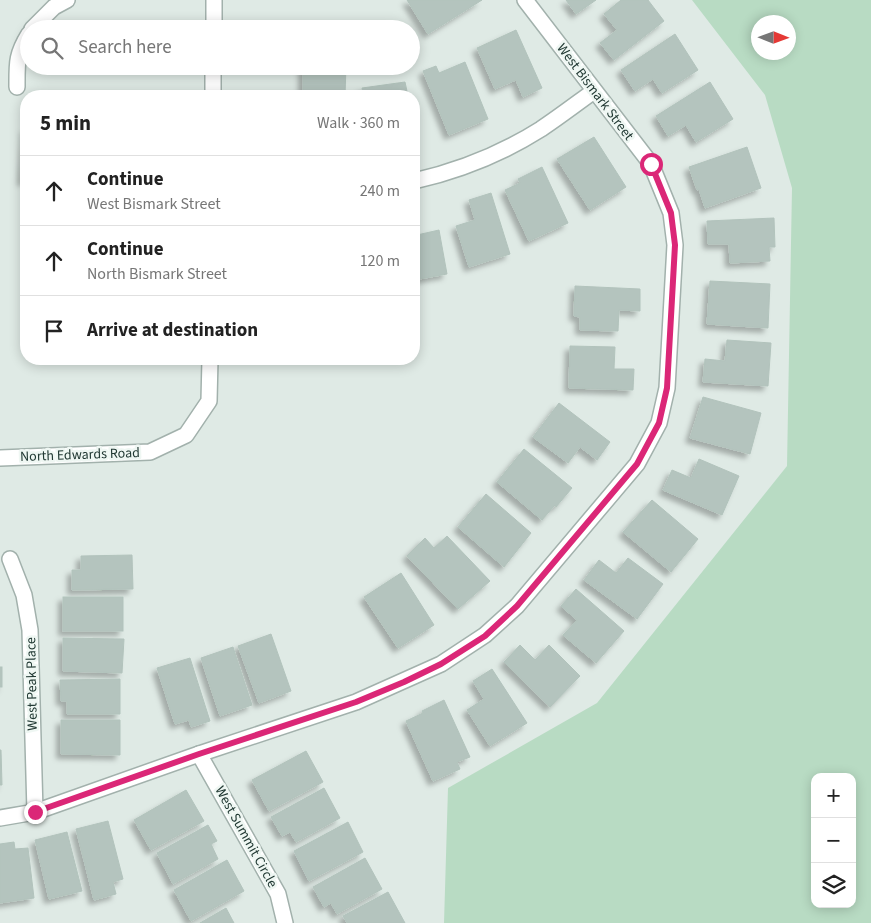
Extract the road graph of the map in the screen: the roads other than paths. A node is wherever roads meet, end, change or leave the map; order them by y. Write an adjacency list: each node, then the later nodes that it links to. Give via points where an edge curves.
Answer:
1 (68, 0): 4 (street, via 54,6)
2 (214, 0): 5 (street)
3 (525, 0): 10 (street, West Bismark Street)
4 (41, 20)
5 (214, 20)
6 (20, 51): 8 (street, via 16,61)
7 (213, 75): 9 (street)
8 (17, 87)
9 (213, 90)
10 (594, 91): 11 (street, via 540,130 486,158); 15 (street, West Bismark Street, via 651,164 671,213 675,245 667,388 659,423 637,464 517,606 485,636 441,664 356,702)
11 (420, 179)
12 (210, 365): 13 (street, North Edwards Road, via 209,401 186,435 150,452)
13 (0, 458)
14 (10, 559): 16 (street, West Peak Place, via 24,595 30,630)
15 (199, 754): 16 (street, West Bismark Street); 18 (street, West Summit Circle, via 278,894)
16 (35, 812): 17 (street, West Bismark Street)
17 (0, 818)
18 (285, 923)

